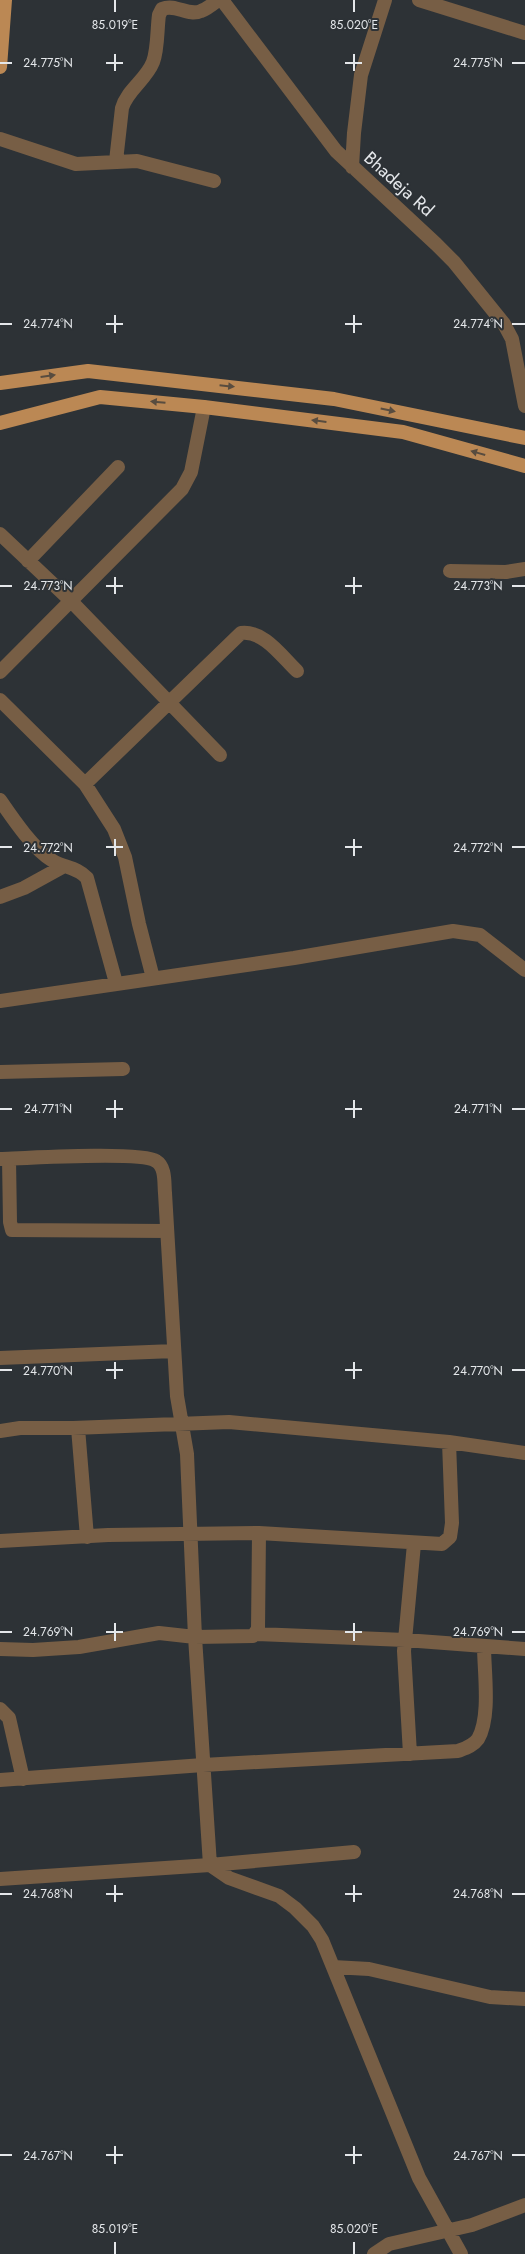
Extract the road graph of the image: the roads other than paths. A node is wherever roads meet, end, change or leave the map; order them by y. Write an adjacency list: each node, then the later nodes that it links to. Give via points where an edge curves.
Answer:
1 (5, 0): 6 (main road)
2 (220, 0): 8 (street, via 201,12 174,6 162,9 153,61 124,100); 9 (street, Bhadeja Rd, via 325,138)
3 (385, 0): 9 (street, via 361,75)
4 (419, 0): 5 (street)
5 (525, 34)
6 (0, 67)
7 (0, 139): 8 (street, via 76,164)
8 (116, 161): 10 (street, via 137,161)
9 (352, 167): 11 (street, Bhadeja Rd, via 454,262 504,324)
10 (214, 181)
11 (512, 339): 12 (street); 14 (street, Bhadeja Rd)
12 (525, 349)
13 (0, 384): 17 (main road, one-way to 17, via 88,371 334,399)
14 (525, 406)
15 (204, 407): 16 (main road, one-way to 16, via 100,397); 18 (main road, one-way to 15, via 403,432); 24 (street, via 189,478)
16 (0, 422)
17 (525, 438)
18 (525, 466)
19 (118, 467): 21 (street)
20 (0, 534): 21 (street)
21 (28, 561): 24 (street)
22 (525, 569): 23 (street)
23 (450, 571)
24 (71, 601): 26 (street); 28 (street)
25 (297, 671): 28 (street, via 262,638 248,632 241,633)
26 (0, 672)
27 (0, 700): 30 (street)
28 (168, 702): 29 (street); 30 (street)
29 (220, 755)
30 (85, 784): 35 (street, via 121,842)
31 (0, 800): 32 (street, via 41,851)
32 (64, 866): 33 (street); 36 (street, via 76,869 87,878)
33 (0, 897)
34 (525, 970): 35 (street, via 480,935 463,931)
35 (153, 978): 36 (street)
36 (116, 983): 37 (street)
37 (0, 1001)
38 (123, 1069): 39 (street)
39 (0, 1072)
40 (5, 1159): 41 (street); 42 (street, via 131,1156 156,1160 162,1166 164,1177)
41 (5, 1222): 42 (street, via 12,1230 21,1231)
42 (168, 1231): 43 (street)
43 (174, 1351): 44 (street); 45 (street)
44 (0, 1358)
45 (180, 1423): 46 (street); 48 (street, via 246,1423); 51 (street, via 187,1454)
46 (78, 1428): 47 (street); 52 (street)
47 (0, 1429)
48 (449, 1442): 49 (street); 54 (street, via 450,1537 442,1544)
49 (525, 1453)
50 (259, 1533): 51 (street); 54 (street); 55 (street)
51 (190, 1534): 52 (street); 56 (street)
52 (88, 1536): 53 (street)
53 (0, 1541)
54 (414, 1544): 57 (street)
55 (256, 1634): 56 (street); 57 (street)
56 (195, 1637): 59 (street, via 159,1632 79,1647); 63 (street)
57 (405, 1640): 58 (street); 62 (street)
58 (484, 1646): 60 (street); 62 (street, via 485,1704 478,1738 458,1751)
59 (0, 1649)
60 (525, 1649)
61 (0, 1709): 64 (street, via 9,1718)
62 (410, 1754): 63 (street)
63 (203, 1765): 64 (street); 67 (street)
64 (23, 1779): 65 (street)
65 (0, 1780)
66 (354, 1852): 67 (street)
67 (210, 1865): 68 (street); 69 (street, via 229,1878 279,1896 295,1908 318,1933)
68 (0, 1879)
69 (333, 1967): 70 (street, via 369,1970 490,1997); 72 (street, via 420,2178)
70 (525, 2000)
71 (525, 2205): 72 (street)
72 (448, 2231): 73 (street, via 389,2244); 74 (street)
73 (374, 2254)
74 (461, 2254)

